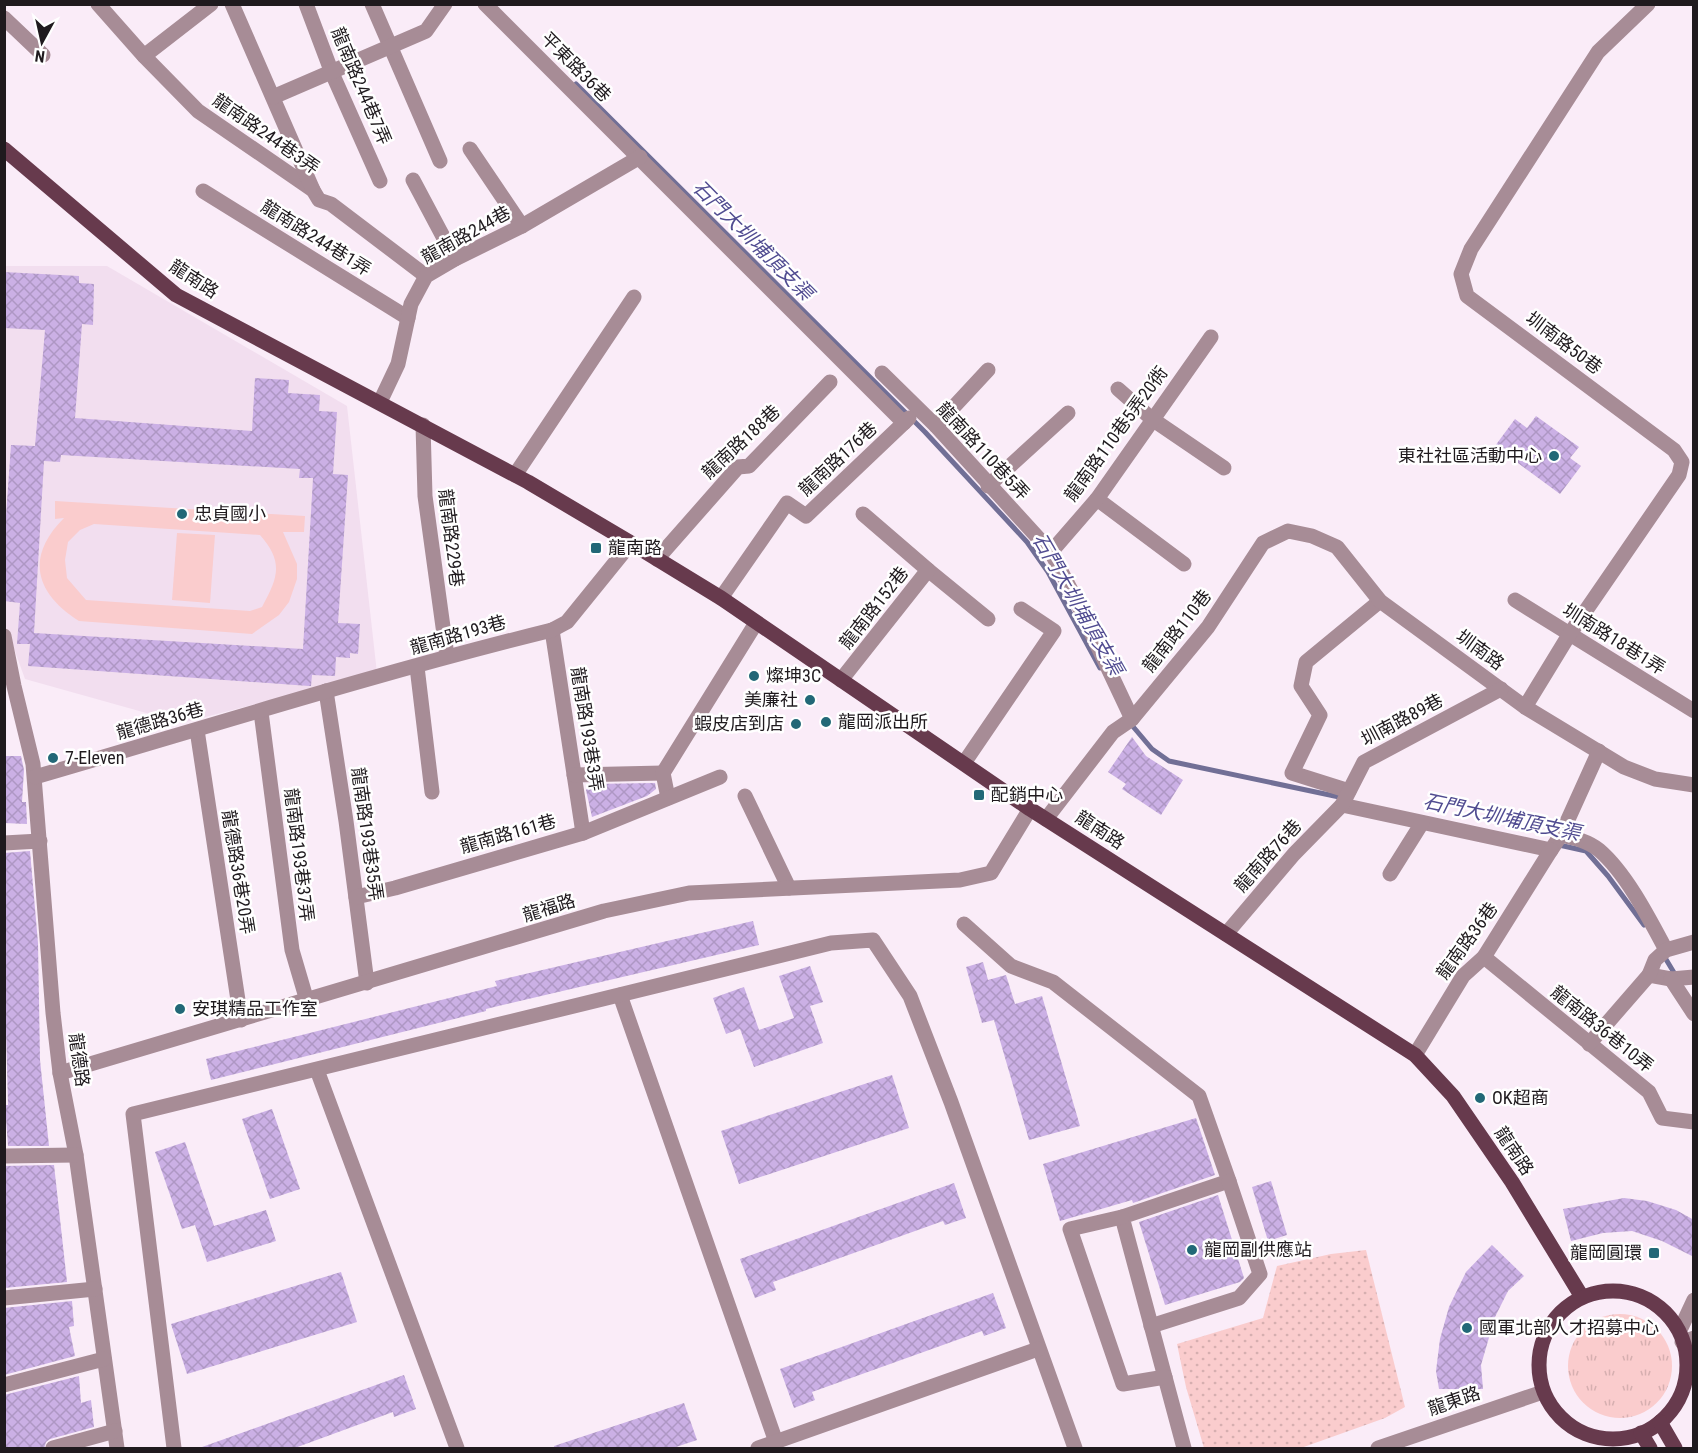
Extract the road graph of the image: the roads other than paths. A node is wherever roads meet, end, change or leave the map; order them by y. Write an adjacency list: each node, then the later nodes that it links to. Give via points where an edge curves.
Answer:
1 (98, 4): 12 (street, 龍南路244巷3弄)
2 (211, 4): 12 (street)
3 (232, 4): 14 (street)
4 (306, 4): 13 (street, 龍南路244巷7弄)
5 (372, 4): 10 (street)
6 (445, 4): 10 (street, via 426,31)
7 (485, 4): 17 (street, 平東路36巷)
8 (1648, 4): 58 (street, 圳南路50巷, via 1598,52 1471,249 1461,274 1467,296 1674,450 1682,462 1679,475)
9 (4, 18): 11 (street)
10 (390, 45): 13 (street); 18 (street)
11 (43, 55)
12 (144, 56): 21 (street, 龍南路244巷3弄, via 198,111)
13 (332, 73): 14 (street); 20 (street, 龍南路244巷7弄)
14 (273, 97): 21 (street)
15 (4, 149): 33 (main road, 龍南路, via 176,296)
16 (470, 149): 23 (street)
17 (640, 157): 23 (street, 龍南路244巷); 37 (street, 平東路36巷)
18 (440, 161)
19 (413, 180): 24 (street)
20 (380, 181)
21 (313, 190): 25 (street, 龍南路244巷3弄, via 319,200 331,204)
22 (203, 191): 27 (street, 龍南路244巷1弄)
23 (522, 226): 24 (street, 龍南路244巷)
24 (455, 259): 25 (street, 龍南路244巷)
25 (426, 276): 27 (street, 龍南路244巷)
26 (634, 297): 41 (street)
27 (408, 318): 33 (street, 龍南路244巷, via 398,364)
28 (1211, 337): 36 (street, 龍南路110巷5弄20衖)
29 (988, 370): 39 (street)
30 (882, 373): 34 (street, 龍南路110巷5弄)
31 (830, 382): 48 (street, 龍南路188巷, via 749,466 738,467)
32 (1118, 389): 36 (street)
33 (380, 402): 38 (main road, 龍南路)
34 (918, 409): 37 (street, 龍南路176巷); 39 (street, 龍南路110巷5弄)
35 (1068, 413): 42 (street)
36 (1152, 419): 40 (street); 43 (street, 龍南路110巷5弄20衖)
37 (904, 423): 51 (street, 龍南路176巷, via 806,516 787,503)
38 (423, 425): 41 (main road, 龍南路); 60 (street, 龍南路229巷, via 425,496)
39 (936, 426): 42 (street, 龍南路110巷5弄)
40 (1224, 468)
41 (515, 475): 45 (main road, 龍南路)
42 (988, 486): 47 (street, 龍南路110巷5弄)
43 (1096, 499): 47 (street, 龍南路110巷5弄20衖); 49 (street)
44 (862, 514): 50 (street, 龍南路152巷)
45 (631, 543): 48 (main road, 龍南路); 57 (street, 龍南路193巷, via 567,622)
46 (1263, 543): 53 (street, 圳南路, via 1288,531 1337,547); 69 (street, 龍南路110巷, via 1208,627)
47 (1050, 552): 69 (street, 龍南路110巷5弄)
48 (657, 559): 51 (main road, 龍南路)
49 (1184, 564)
50 (928, 570): 55 (street); 62 (street, 龍南路152巷)
51 (721, 598): 56 (main road, 龍南路)
52 (1515, 600): 58 (street, 圳南路18巷1弄)
53 (1380, 601): 64 (street, 圳南路); 78 (street, via 1306,662 1302,686 1320,715 1292,773)
54 (1021, 609): 72 (street, via 1054,632)
55 (988, 619)
56 (756, 623): 62 (main road, 龍南路); 73 (street)
57 (552, 630): 60 (street, 龍南路193巷); 74 (street, 龍南路193巷3弄)
58 (1569, 635): 66 (street, 圳南路50巷); 68 (street, 圳南路18巷1弄)
59 (4, 636): 63 (street, 龍德路)
60 (447, 656): 61 (street, 龍南路193巷)
61 (417, 667): 65 (street, 龍南路193巷); 79 (street)
62 (841, 680): 72 (main road, 龍南路)
63 (9, 686): 75 (street, 龍德路)
64 (1501, 689): 66 (street, 圳南路); 78 (street, 圳南路89巷, via 1364,762)
65 (326, 691): 67 (street, 龍南路193巷); 93 (street, 龍南路193巷35弄)
66 (1525, 707): 71 (street, 圳南路)
67 (261, 711): 70 (street, 龍德路36巷); 104 (street, 龍南路193巷37弄, via 292,950)
68 (1694, 711)
69 (1132, 719): 84 (street, 龍南路110巷, via 1113,732)
70 (197, 730): 75 (street, 龍德路36巷); 106 (street, 龍德路36巷20弄)
71 (1599, 751): 77 (street, 圳南路, via 1654,779); 87 (street)
72 (964, 763): 83 (main road, 龍南路)
73 (663, 773): 74 (street); 81 (street)
74 (574, 775): 86 (street, 龍南路193巷3弄)
75 (35, 777): 88 (street, 龍德路)
76 (720, 777): 81 (street, 龍南路161巷)
77 (1694, 785)
78 (1349, 791): 82 (street, 圳南路89巷)
79 (432, 792)
80 (745, 796): 92 (street)
81 (668, 798): 86 (street, 龍南路161巷)
82 (1341, 805): 85 (street); 95 (street, 龍南路76巷)
83 (1030, 809): 84 (main road, 龍南路); 92 (street, 龍福路, via 991,873 960,880)
84 (1046, 819): 95 (main road, 龍南路)
85 (1422, 823): 90 (street); 91 (street)
86 (583, 833): 93 (street, 龍南路161巷)
87 (1561, 835): 90 (street, 龍南路36巷); 97 (street, via 1598,849 1614,865)
88 (40, 842): 89 (street); 110 (street, 龍德路)
89 (4, 843)
90 (1551, 850): 98 (street, 龍南路36巷)
91 (1390, 874)
92 (789, 888): 102 (street, 龍福路, via 689,893 604,911)
93 (356, 897): 102 (street, 龍南路193巷35弄)
94 (964, 924): 114 (street, via 1011,966 1053,982 1199,1096)
95 (1226, 934): 108 (main road, 龍南路)
96 (1694, 942): 97 (street)
97 (1665, 950): 99 (street, via 1655,960)
98 (1484, 957): 107 (street, 龍南路36巷10弄); 108 (street, 龍南路36巷, via 1463,976)
99 (1649, 975): 101 (street); 107 (street)
100 (1694, 977): 101 (street)
101 (1671, 979): 105 (street)
102 (367, 983): 104 (street, 龍福路)
103 (620, 995): 109 (street); 122 (street, via 831,944 873,939 910,996); 130 (street)
104 (307, 1001): 106 (street, 龍福路)
105 (1694, 1014)
106 (241, 1020): 110 (street, 龍福路)
107 (1589, 1044): 111 (street, 龍南路36巷10弄, via 1648,1092 1662,1118)
108 (1415, 1055): 117 (main road, 龍南路, via 1453,1096 1512,1182)
109 (317, 1070): 133 (street, via 133,1114); 134 (street)
110 (60, 1073): 112 (street, 龍德路)
111 (1694, 1122)
112 (76, 1155): 113 (street); 116 (street, 龍德路)
113 (4, 1156)
114 (1229, 1181): 115 (street); 120 (street, via 1260,1274 1239,1298)
115 (1122, 1217): 120 (street); 124 (street, via 1070,1229 1123,1384)
116 (95, 1289): 118 (street); 123 (street, 龍德路)
117 (1582, 1297): 121 (main road, via 1622,1291 1662,1308); 126 (main road, via 1549,1328 1539,1368)
118 (4, 1298)
119 (1694, 1300): 121 (street)
120 (1151, 1326): 124 (street)
121 (1685, 1336): 127 (main road, via 1687,1360 1679,1399)
122 (1038, 1349): 130 (street); 136 (street)
123 (104, 1359): 125 (street); 128 (street, 龍德路)
124 (1165, 1377): 137 (street)
125 (4, 1385)
126 (1543, 1392): 129 (main road, via 1569,1425 1596,1438 1618,1440); 138 (street, 龍東路)
127 (1660, 1422): 129 (main road); 140 (main road)
128 (115, 1431): 131 (street); 132 (street, 龍德路)
129 (1641, 1433): 139 (main road)
130 (776, 1442): 135 (street)
131 (53, 1449)
132 (117, 1449)
133 (174, 1449)
134 (457, 1449)
135 (758, 1449)
136 (1075, 1449)
137 (1184, 1449)
138 (1378, 1449)
139 (1650, 1449)
140 (1675, 1449)

